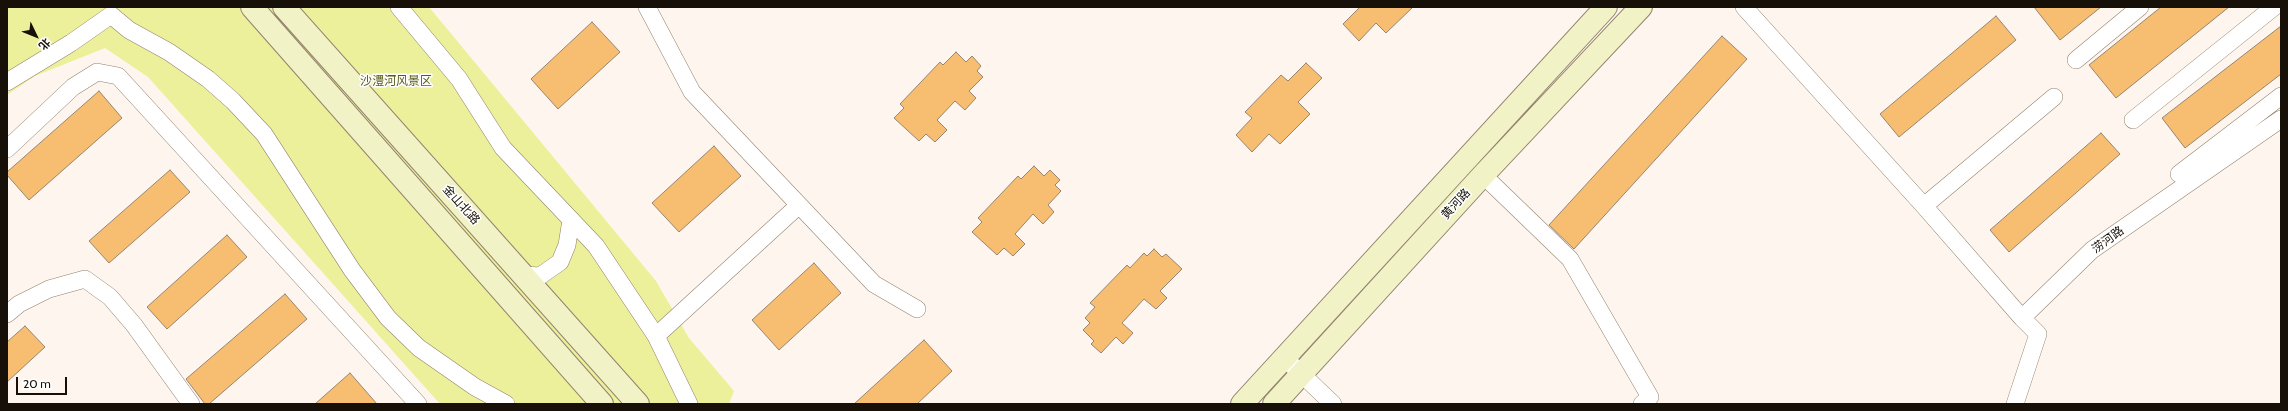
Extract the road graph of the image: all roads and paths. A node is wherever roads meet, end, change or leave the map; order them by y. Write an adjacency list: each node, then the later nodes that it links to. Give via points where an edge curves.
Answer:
1 (252, 7): 33 (main road)
2 (284, 7): 23 (main road, 金山北路)
3 (399, 7): 22 (street, via 459,79 503,148)
4 (647, 7): 20 (street, via 692,92)
5 (1606, 7): 28 (main road, 黄河路)
6 (1641, 7): 18 (main road, 黄河路)
7 (1744, 7): 21 (street)
8 (2140, 7): 11 (street)
9 (2274, 7): 16 (street)
10 (113, 11): 12 (street, via 71,43); 32 (street, via 129,30 169,52 208,79 264,134 352,270 388,318 419,348 475,387)
11 (2076, 60)
12 (7, 82)
13 (2281, 96): 19 (street)
14 (2054, 97): 21 (street)
15 (2281, 119): 26 (street, 涝河路, via 2092,250)
16 (2133, 120)
17 (7, 149): 31 (street, via 73,87 97,72 118,76)
18 (1483, 174): 29 (main road, 黄河路); 39 (street, via 1570,259 1650,397)
19 (2179, 174)
20 (798, 206): 24 (street, via 874,284); 27 (street)
21 (1924, 206): 26 (street)
22 (571, 220): 23 (street, via 567,245 560,262 540,276); 27 (street, via 596,246)
23 (524, 275): 34 (main road, 金山北路)
24 (917, 309)
25 (7, 314): 30 (street, via 19,304 49,289 85,279 110,297 134,325)
26 (2022, 318): 40 (street, via 2038,334)
27 (656, 336): 35 (street)
28 (1284, 358): 29 (street); 36 (main road, 黄河路)
29 (1301, 373): 37 (main road, 黄河路); 38 (street)
30 (191, 404)
31 (418, 404)
32 (506, 404)
33 (602, 404)
34 (638, 404)
35 (689, 404)
36 (1242, 404)
37 (1274, 404)
38 (1333, 404)
39 (1642, 404)
40 (2015, 404)

